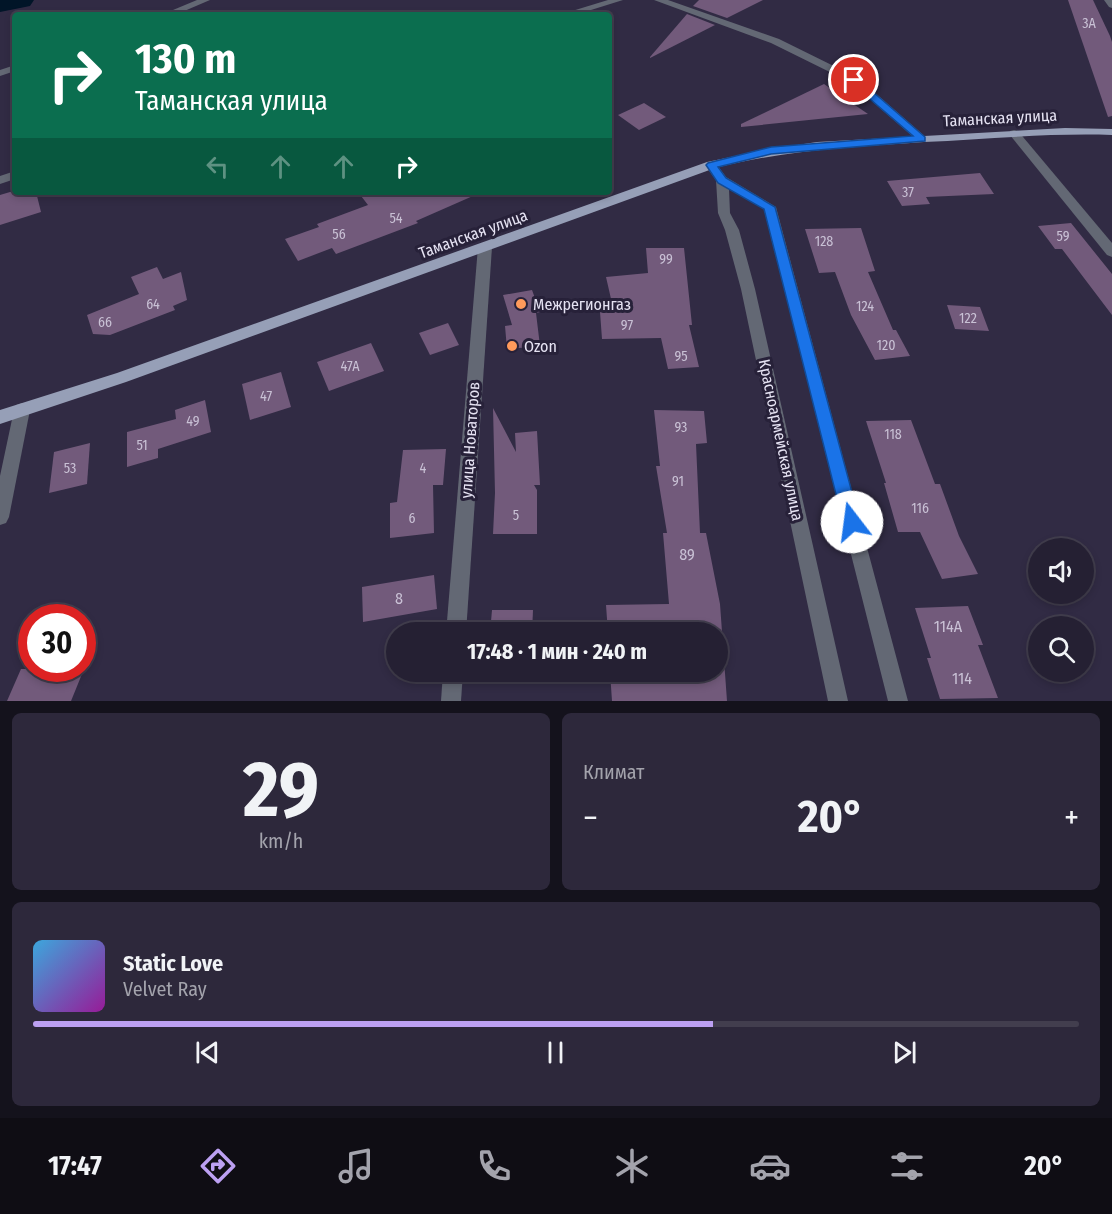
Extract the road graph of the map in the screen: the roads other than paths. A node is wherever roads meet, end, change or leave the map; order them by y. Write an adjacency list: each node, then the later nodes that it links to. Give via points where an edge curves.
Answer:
1 (205, 0): 6 (street)
2 (618, 0): 7 (street)
3 (659, 0): 10 (street, via 775,41 854,80)
4 (1109, 0): 5 (street)
5 (1112, 5)
6 (174, 12)
7 (575, 12)
8 (1112, 132): 9 (main road, Таманская улица)
9 (1014, 133): 10 (main road, Таманская улица); 14 (street)
10 (922, 139): 11 (main road, Таманская улица, via 771,150)
11 (711, 165): 12 (street); 13 (main road, Таманская улица)
12 (722, 180): 21 (street, Красноармейская улица, via 724,213 748,289); 22 (street, via 770,207)
13 (485, 247): 15 (main road, Таманская улица); 18 (street, улица Новаторов)
14 (1112, 252)
15 (22, 410): 16 (main road, Таманская улица); 17 (street)
16 (0, 417)
17 (0, 517)
18 (457, 622)
19 (452, 682): 20 (street)
20 (450, 701)
21 (838, 701)
22 (898, 701)

